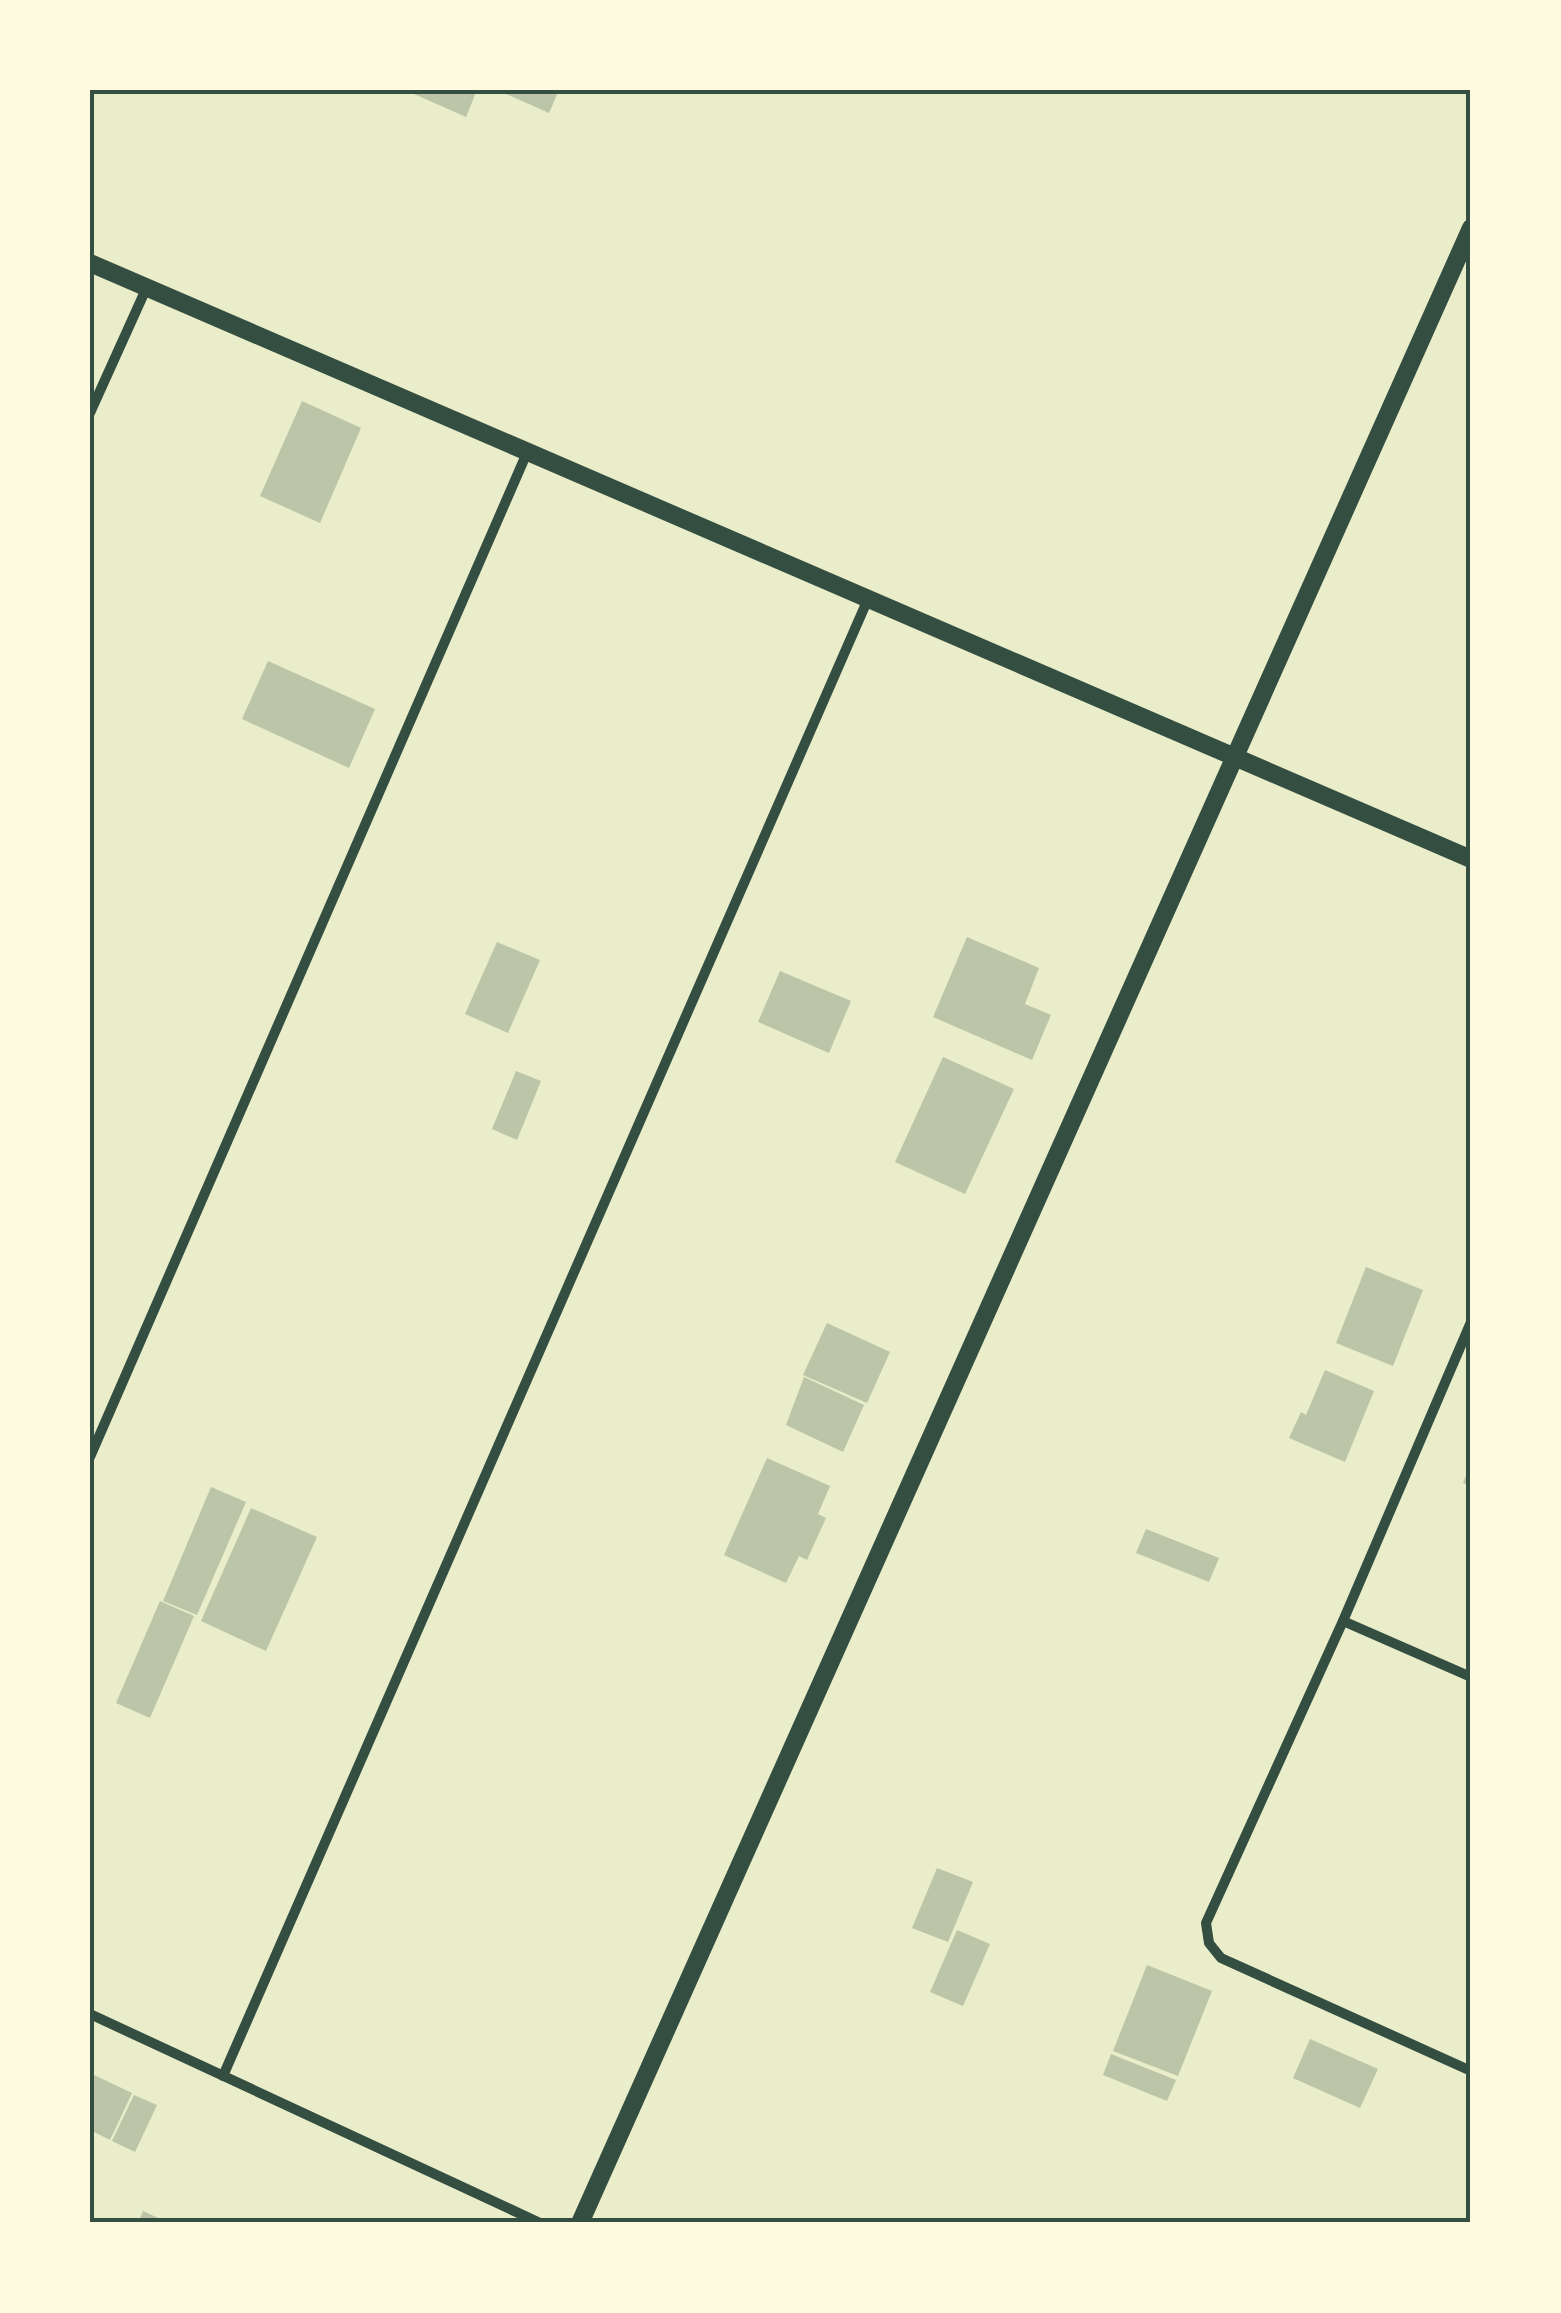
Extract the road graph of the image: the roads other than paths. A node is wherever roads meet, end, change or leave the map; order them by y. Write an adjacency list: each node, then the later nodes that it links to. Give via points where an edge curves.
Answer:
1 (1471, 228): 7 (street)
2 (90, 264): 3 (street)
3 (146, 289): 4 (street); 5 (street)
4 (90, 412)
5 (526, 454): 6 (street); 10 (street)
6 (868, 599): 7 (street); 15 (street)
7 (1233, 755): 8 (street); 17 (street)
8 (1471, 859)
9 (1471, 1322): 11 (street)
10 (90, 1457)
11 (1344, 1621): 12 (street); 14 (street, via 1206,1923 1208,1943 1221,1958)
12 (1471, 1677)
13 (90, 2014): 15 (street)
14 (1471, 2071)
15 (224, 2076): 16 (street)
16 (540, 2223)
17 (580, 2223)

